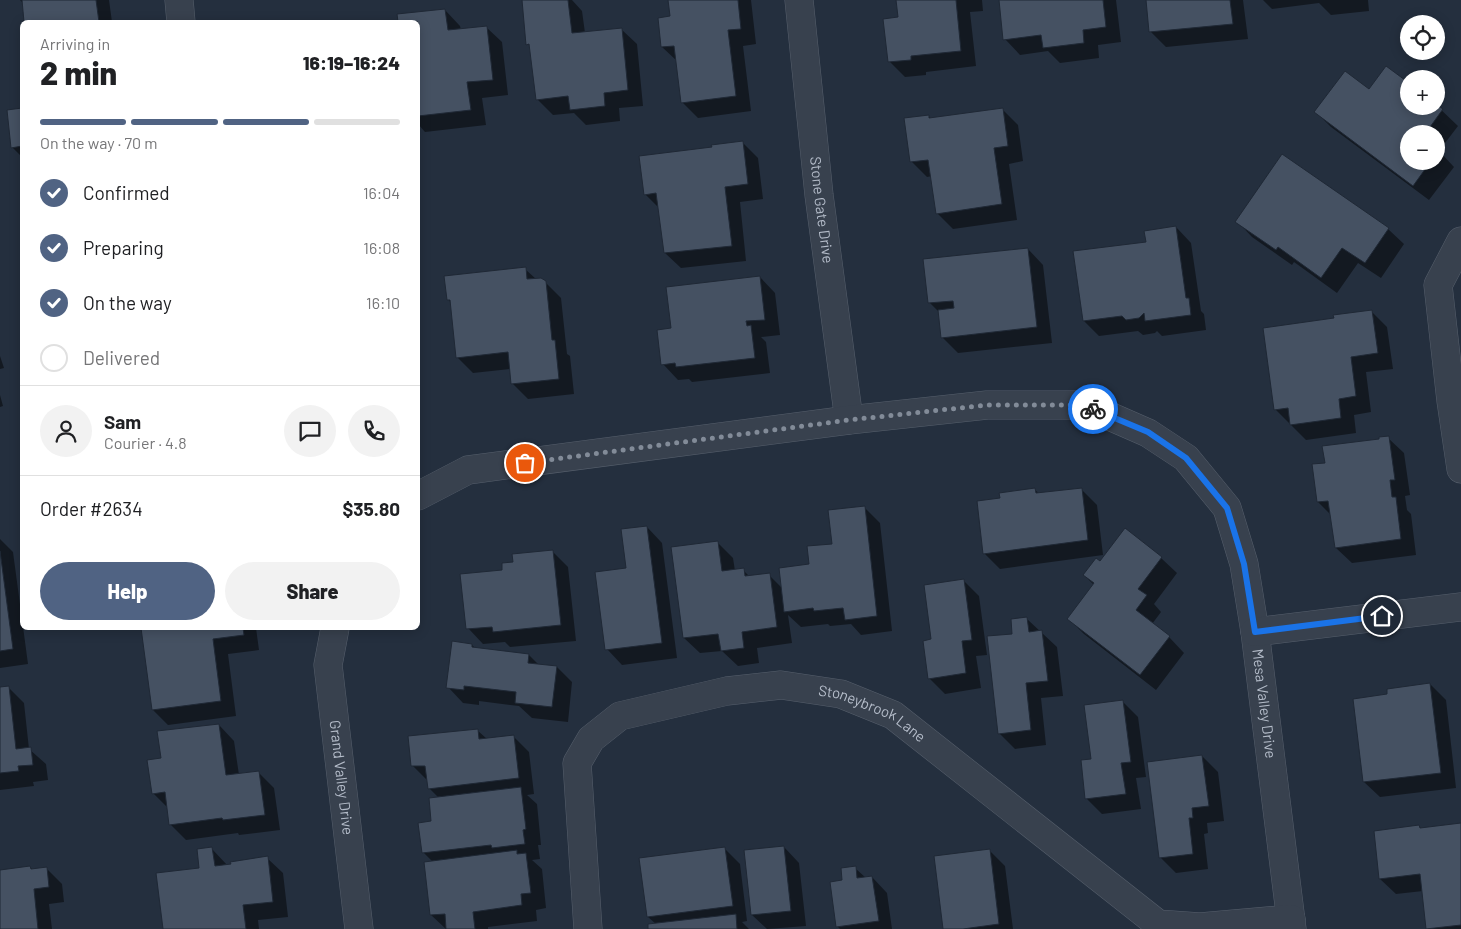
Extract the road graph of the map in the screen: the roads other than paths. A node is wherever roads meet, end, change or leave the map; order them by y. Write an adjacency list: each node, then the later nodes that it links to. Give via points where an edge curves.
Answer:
1 (179, 0): 3 (street)
2 (798, 0): 5 (street, Stone Gate Drive, via 819,195)
3 (181, 20)
4 (1461, 241): 6 (street, via 1438,286)
5 (849, 420): 7 (street, via 468,470); 10 (street, Mesa Valley Drive, via 987,405 1084,405 1148,432 1186,458 1227,508 1244,564)
6 (1461, 469)
7 (420, 495)
8 (1461, 607): 10 (street)
9 (335, 630): 12 (street, Grand Valley Drive, via 328,665)
10 (1255, 632): 11 (street, Mesa Valley Drive)
11 (1292, 924): 13 (street, Stoneybrook Lane, via 1200,927 1158,924 893,715 841,694 781,685 727,691 620,716 591,739 577,763)
12 (359, 929)
13 (588, 929)

